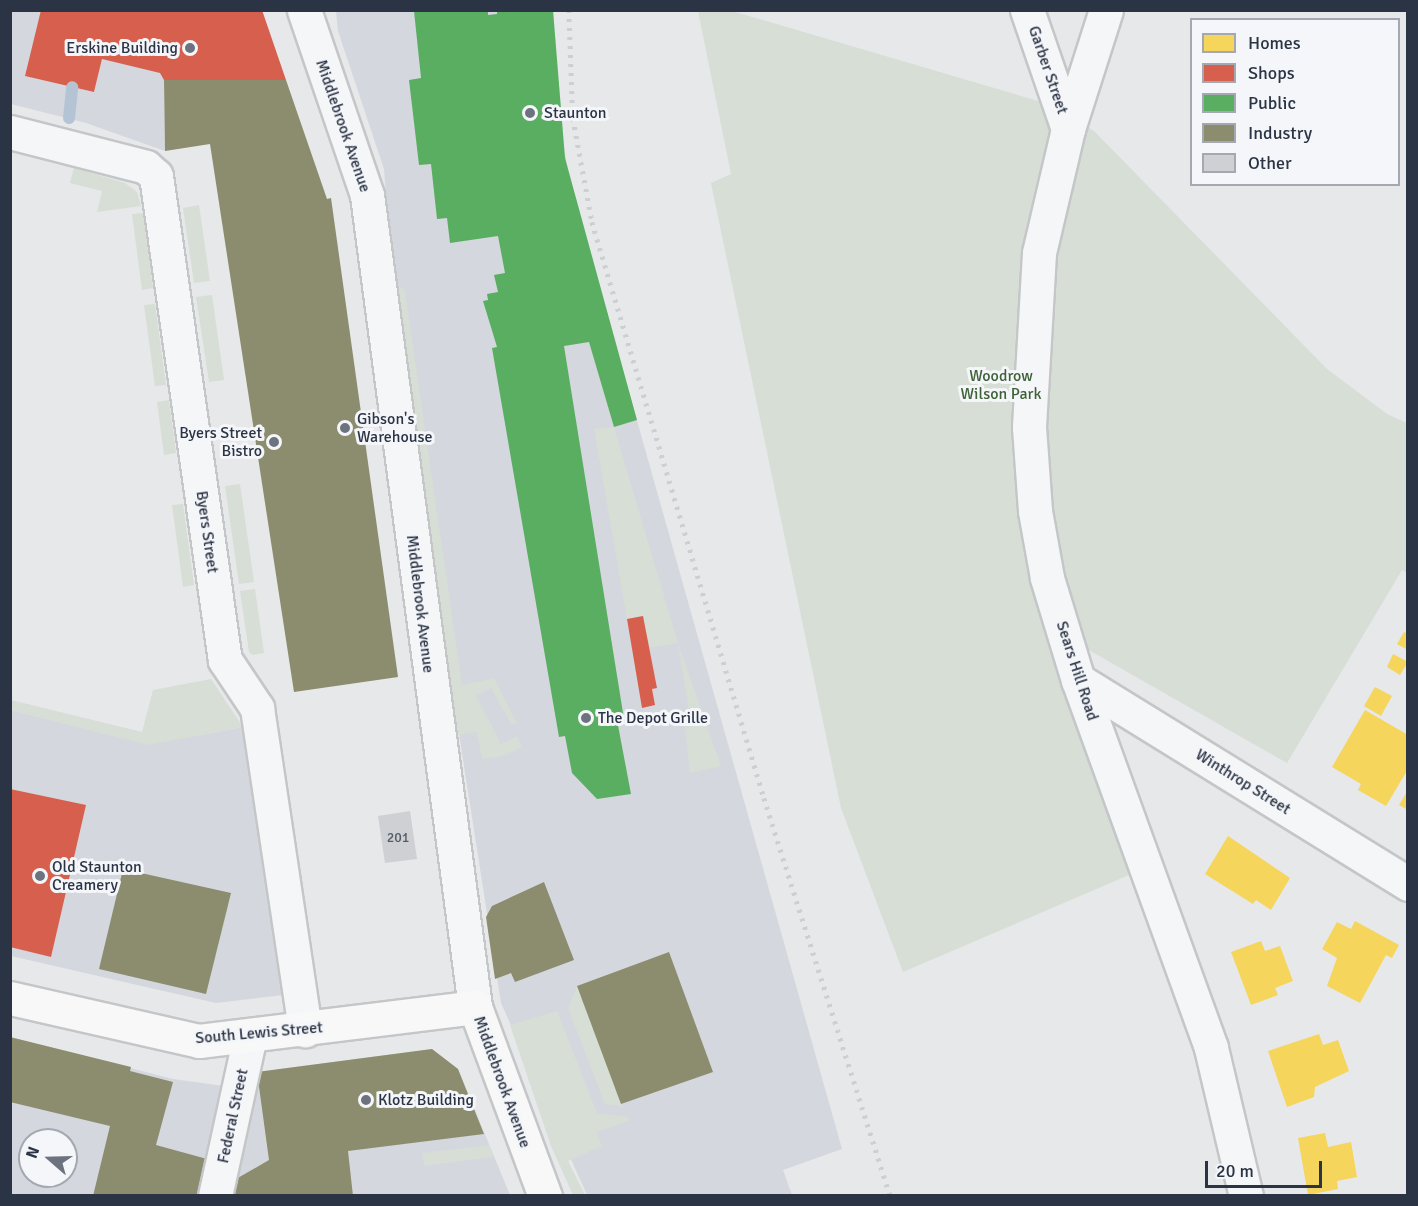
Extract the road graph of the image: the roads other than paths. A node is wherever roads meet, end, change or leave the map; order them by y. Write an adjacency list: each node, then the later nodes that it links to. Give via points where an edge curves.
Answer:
1 (304, 10): 9 (street, Middlebrook Avenue, via 369,204)
2 (1028, 10): 4 (street, Garber Street)
3 (1106, 10): 4 (street, Sears Hill Road)
4 (1068, 129): 6 (street, Sears Hill Road, via 1039,253 1029,427 1040,545)
5 (10, 132): 10 (street, Byers Street, via 146,167 156,176 225,660 257,708)
6 (1078, 680): 7 (street, Winthrop Street); 14 (street, Sears Hill Road, via 1211,1048)
7 (1407, 884)
8 (10, 998): 11 (main road, South Lewis Street, via 199,1041)
9 (475, 1007): 10 (main road, South Lewis Street); 13 (main road, Middlebrook Avenue)
10 (305, 1030): 11 (main road, South Lewis Street)
11 (250, 1036): 12 (street, Federal Street)
12 (215, 1196)
13 (545, 1196)
14 (1246, 1196)

